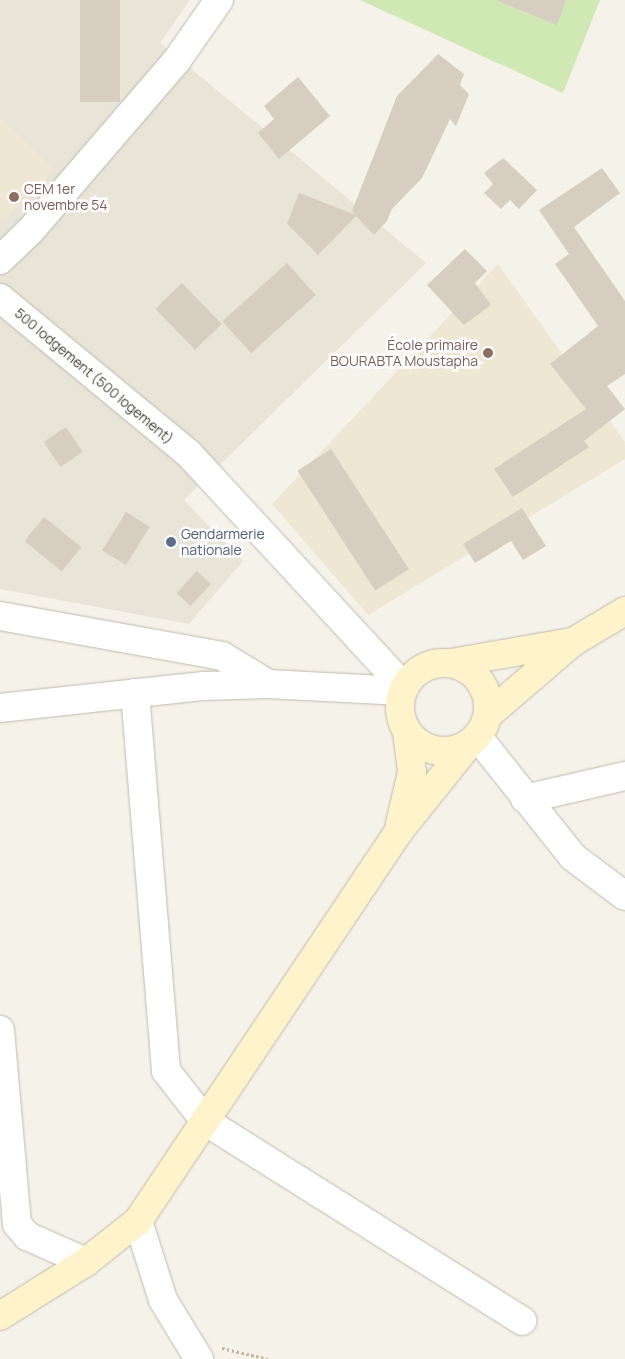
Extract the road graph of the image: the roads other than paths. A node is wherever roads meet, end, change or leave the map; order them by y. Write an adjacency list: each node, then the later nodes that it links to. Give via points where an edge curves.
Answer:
1 (218, 0): 2 (street, via 177,60 31,230)
2 (0, 260)
3 (0, 298): 9 (street, 500 lodgement (500 logement), via 189,454)
4 (625, 610): 6 (main road)
5 (0, 616): 8 (street, via 222,656)
6 (573, 642): 7 (main road); 13 (main road)
7 (451, 663): 9 (main road, via 423,667); 13 (main road, via 476,676 484,687)
8 (268, 684): 9 (street); 10 (street)
9 (403, 689): 12 (main road, via 399,706)
10 (135, 693): 11 (street); 19 (street, via 166,1071)
11 (0, 708)
12 (407, 732): 13 (main road, via 417,742 436,750 456,750); 16 (main road, via 412,772)
13 (478, 732): 15 (street); 16 (main road)
14 (625, 776): 15 (street)
15 (524, 799): 17 (street, via 573,857)
16 (399, 831): 19 (main road)
17 (625, 896)
18 (0, 1030): 21 (street, via 17,1224 27,1236)
19 (205, 1121): 20 (main road); 23 (street)
20 (138, 1221): 21 (main road); 24 (street, via 163,1300)
21 (86, 1262): 22 (main road)
22 (0, 1316)
23 (522, 1321)
24 (193, 1350)

